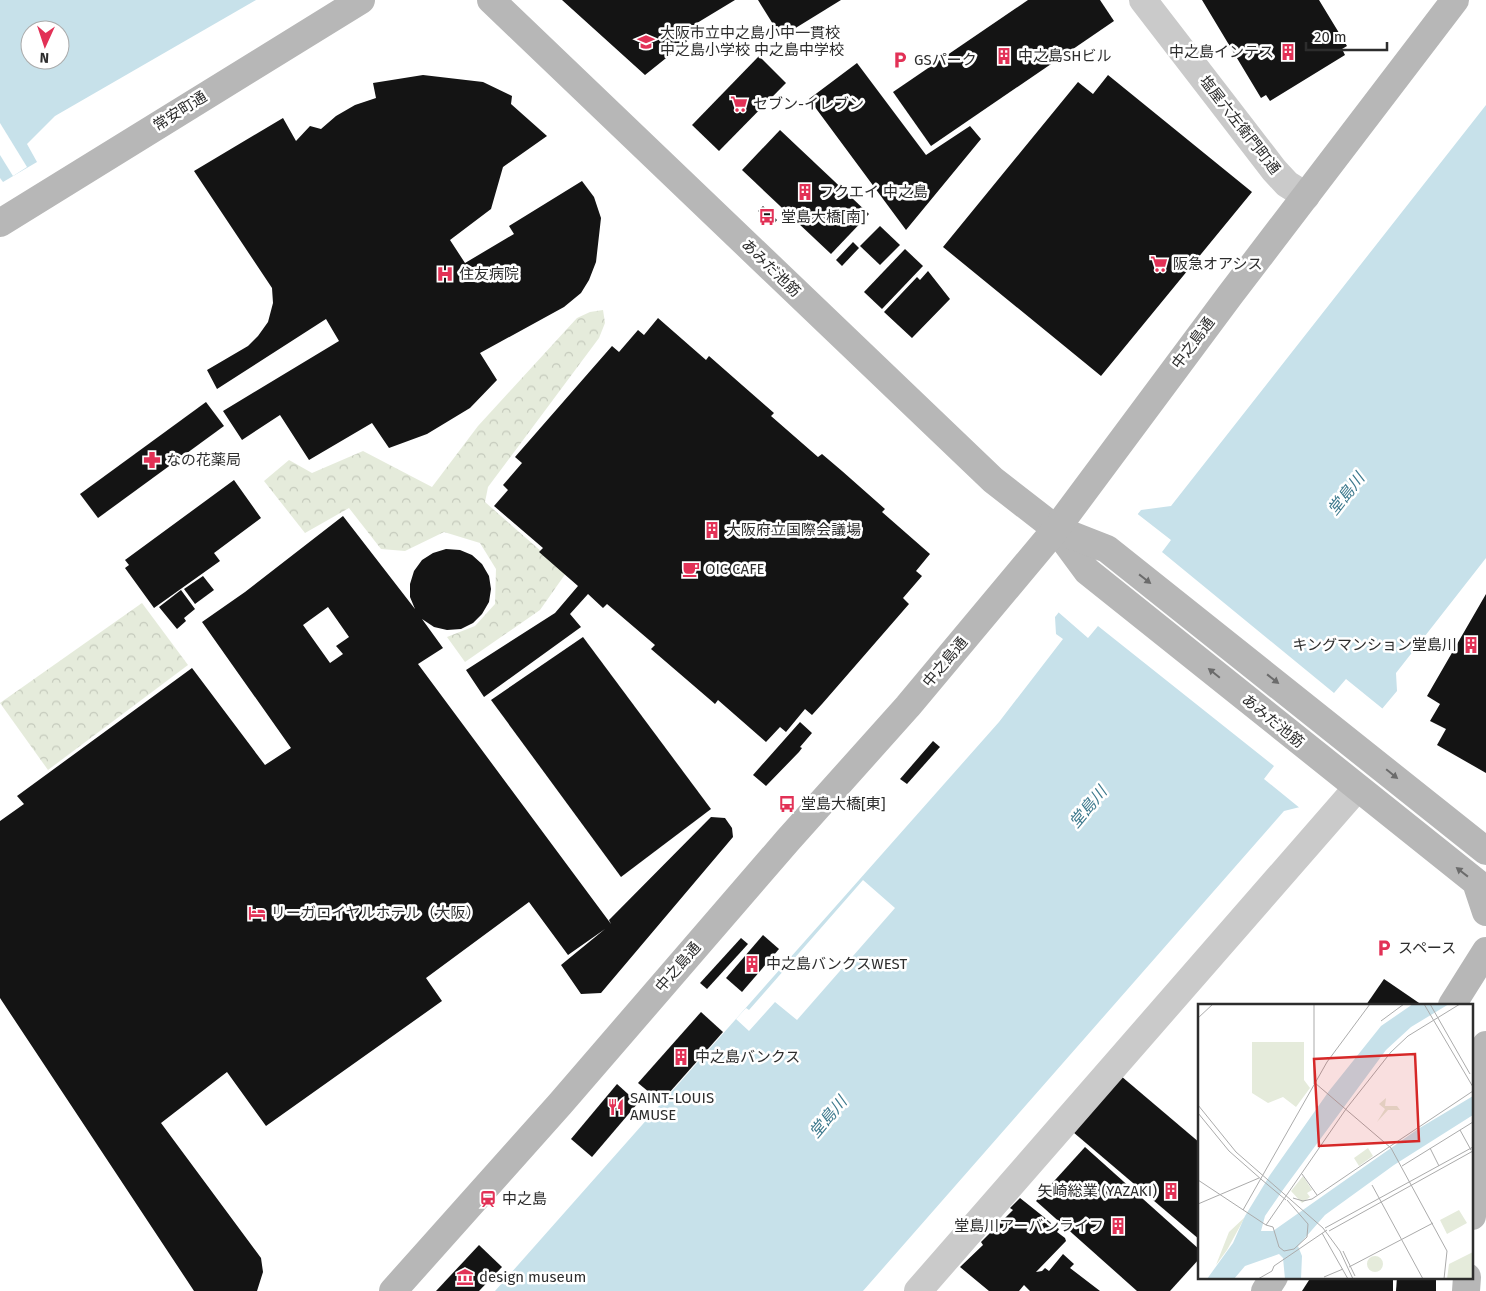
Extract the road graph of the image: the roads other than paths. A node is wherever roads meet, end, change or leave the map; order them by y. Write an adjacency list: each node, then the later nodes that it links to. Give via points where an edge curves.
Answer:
1 (361, 0): 6 (street, 常安町通)
2 (491, 0): 7 (street, あみだ池筋, via 993,480)
3 (1143, 0): 5 (street, 塩屋六左衛門町通, via 1274,170 1287,184)
4 (1455, 0): 5 (street, 中之島通)
5 (1306, 196): 7 (street, 中之島通)
6 (0, 223)
7 (1056, 529): 8 (street, あみだ池筋, one-way to 7, via 1088,572); 9 (street, あみだ池筋, one-way to 9, via 1107,549); 18 (street, 中之島通, via 908,706)
8 (1357, 788): 10 (street, あみだ池筋, one-way to 8, via 1476,882); 19 (street)
9 (1486, 851)
10 (1486, 912)
11 (1486, 951): 12 (street)
12 (1453, 1004)
13 (1486, 1045): 14 (street)
14 (1476, 1106): 15 (street)
15 (1474, 1161)
16 (1273, 1278): 20 (street)
17 (1467, 1278): 21 (street)
18 (393, 1291)
19 (918, 1291)
20 (1265, 1291)
21 (1466, 1291)

